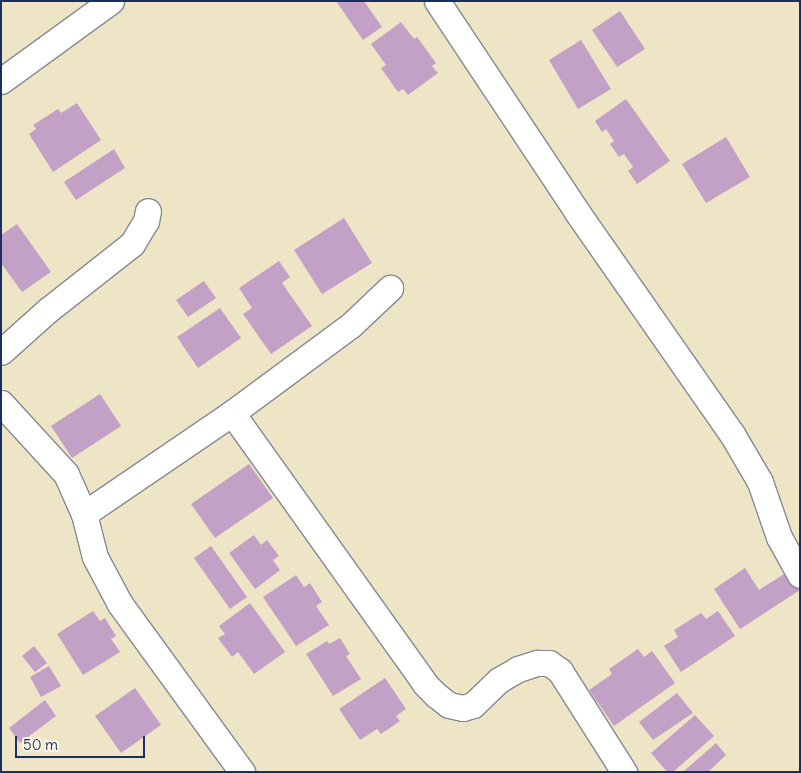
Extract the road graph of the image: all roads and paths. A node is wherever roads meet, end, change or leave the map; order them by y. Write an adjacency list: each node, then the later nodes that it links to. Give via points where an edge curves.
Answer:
1 (111, 1): 3 (street)
2 (437, 1): 10 (street, via 577,212 732,434 760,482 778,537)
3 (1, 81)
4 (148, 211): 6 (street, via 146,221 132,244 48,310)
5 (390, 288): 8 (street, via 351,325)
6 (1, 352)
7 (1, 403): 9 (street, via 66,474)
8 (232, 413): 9 (street); 12 (street, via 436,695 449,705 463,708 474,705 499,680 537,663 548,663 560,671)
9 (84, 514): 11 (street, via 95,557 120,604)
10 (800, 575)
11 (242, 772)
12 (624, 772)

